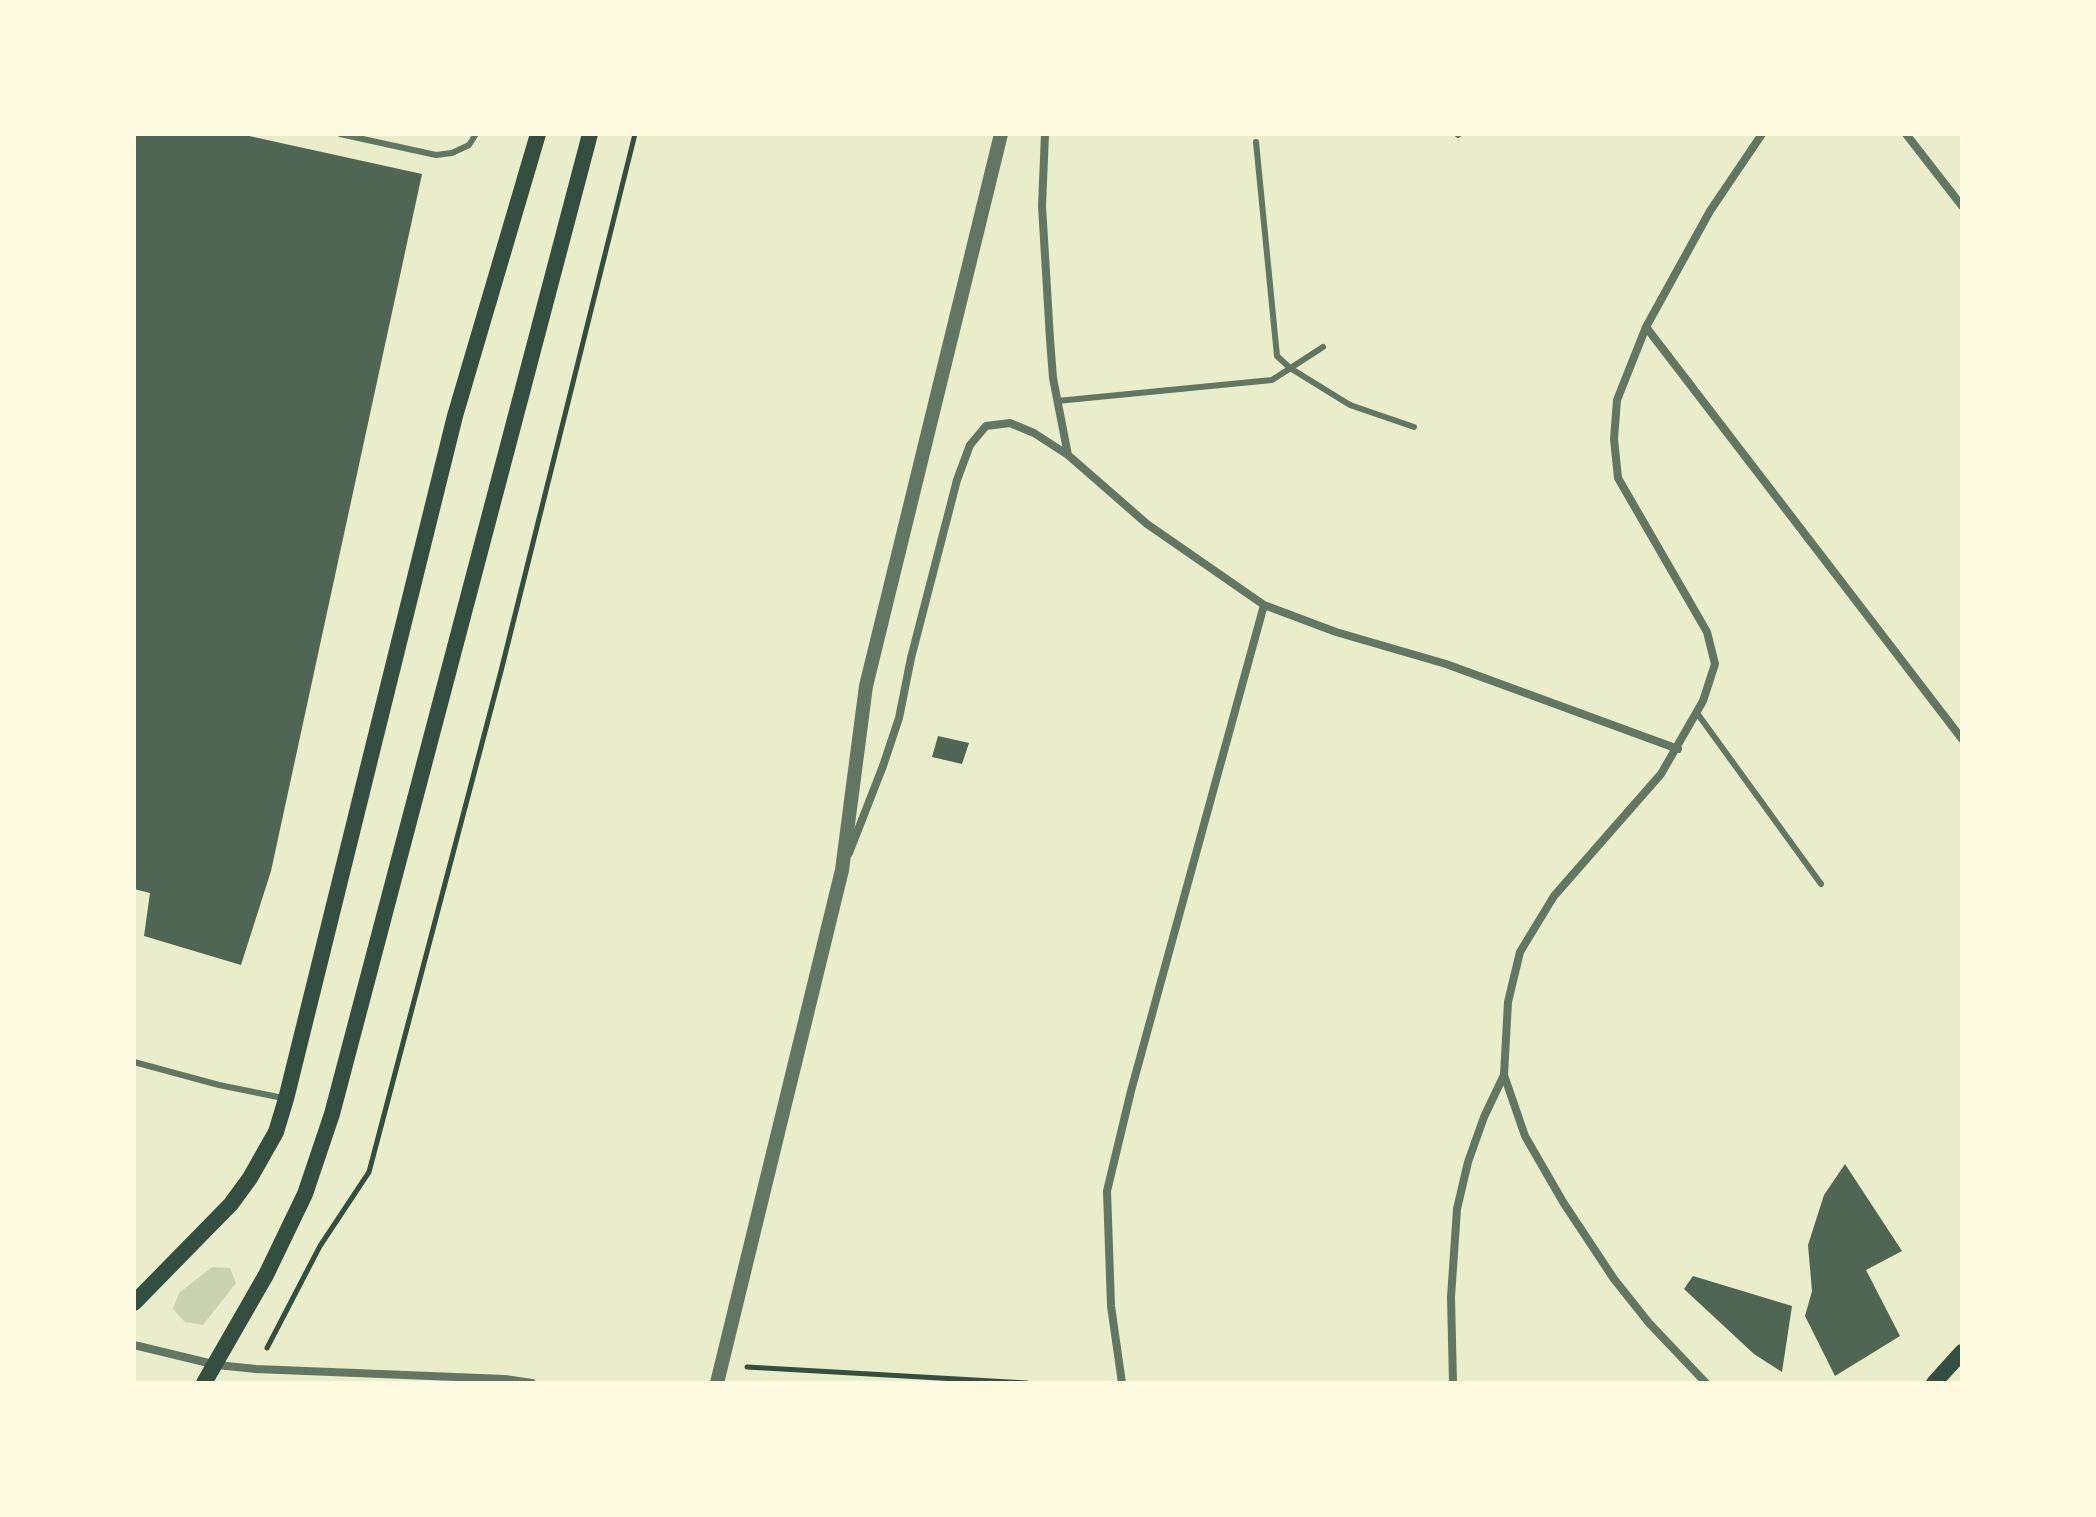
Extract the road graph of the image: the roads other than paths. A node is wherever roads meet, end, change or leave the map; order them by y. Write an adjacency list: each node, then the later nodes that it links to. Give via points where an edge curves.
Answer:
1 (340, 134): 11 (lane)
2 (380, 134): 11 (lane)
3 (476, 134): 11 (lane, via 469,145 436,155)
4 (538, 134): 27 (main road, via 455,416)
5 (590, 134): 31 (main road, via 332,1114 305,1194)
6 (1001, 134): 23 (street, via 866,686)
7 (1045, 134): 16 (street, via 1042,206)
8 (1762, 134): 13 (street, via 1710,211)
9 (1906, 134): 12 (street)
10 (1256, 142): 15 (lane, via 1277,356)
11 (377, 143)
12 (1962, 206)
13 (1646, 327): 20 (street, via 1617,400 1618,478 1707,632 1715,664); 21 (street)
14 (1323, 347): 15 (lane)
15 (1290, 368): 16 (lane, via 1272,380); 17 (lane, via 1350,405)
16 (1057, 401): 18 (street)
17 (1414, 427)
18 (1068, 455): 19 (street, via 1147,524); 23 (street, via 1010,423 986,426 970,445 899,718)
19 (1264, 605): 22 (street, via 1446,664); 35 (street, via 1107,1191 1111,1306)
20 (1697, 713): 22 (street); 24 (lane)
21 (1962, 739)
22 (1678, 749): 26 (street, via 1554,896 1520,952 1508,1002)
23 (842, 870): 34 (street)
24 (1821, 884)
25 (134, 1062): 27 (lane)
26 (1504, 1075): 36 (street, via 1468,1162 1457,1209); 37 (street, via 1525,1136 1563,1202 1614,1279)
27 (286, 1099): 28 (main road, via 276,1132 231,1204)
28 (134, 1303)
29 (134, 1345): 31 (street)
30 (1962, 1352): 38 (main road)
31 (217, 1365): 32 (main road); 33 (street)
32 (204, 1383)
33 (532, 1383)
34 (717, 1383)
35 (1122, 1383)
36 (1453, 1383)
37 (1706, 1383)
38 (1934, 1383)

